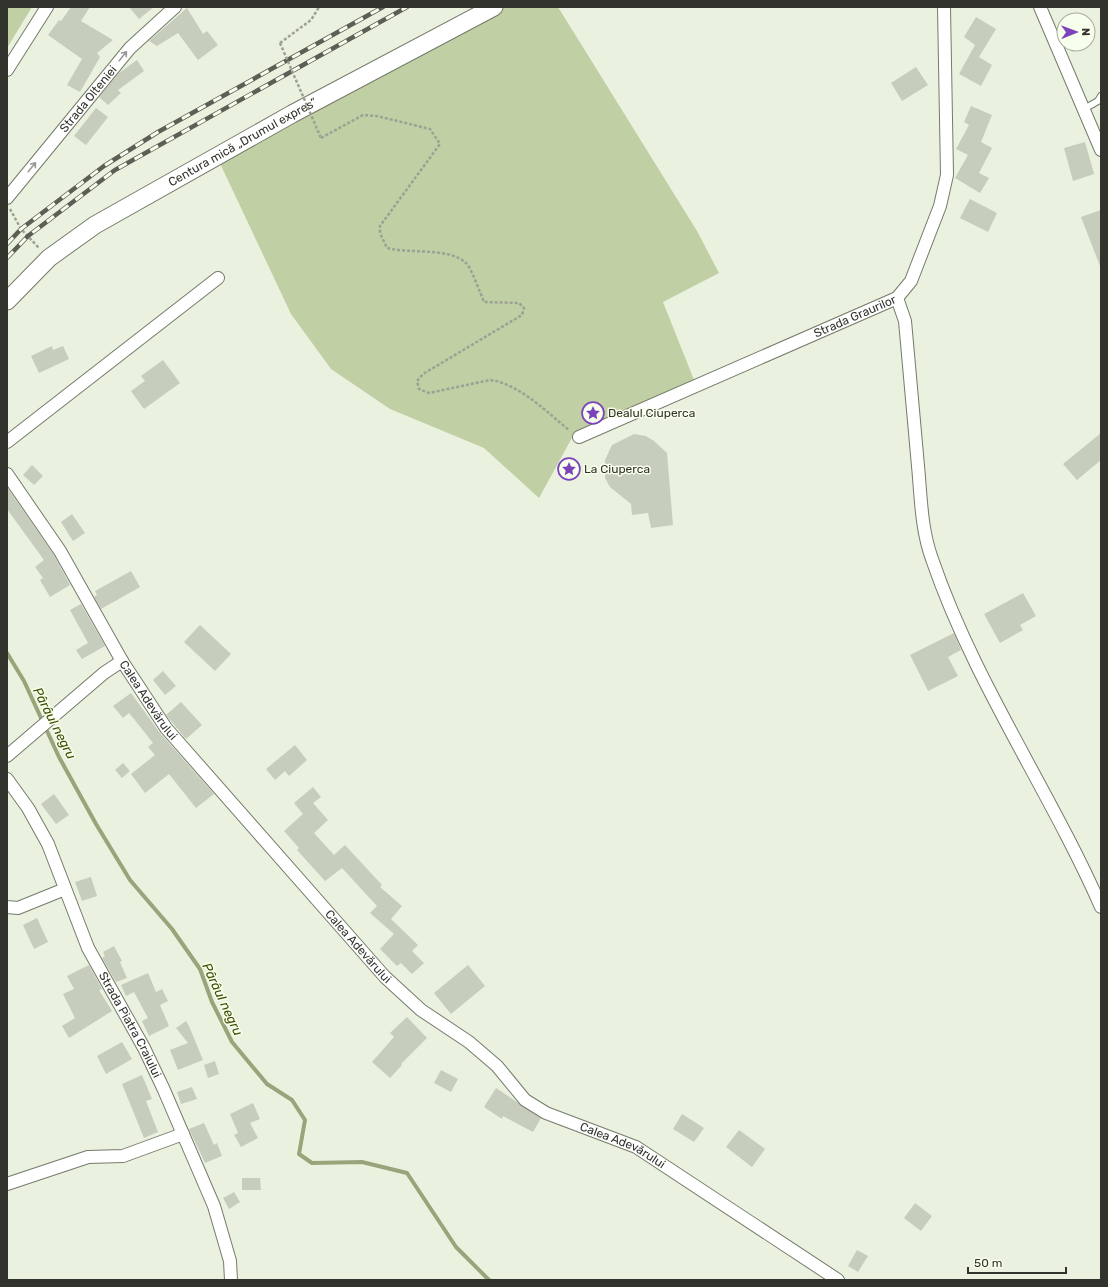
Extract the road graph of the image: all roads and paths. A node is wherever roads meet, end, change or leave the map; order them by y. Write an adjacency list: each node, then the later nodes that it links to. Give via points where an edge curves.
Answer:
1 (47, 7): 7 (street)
2 (175, 7): 11 (street, Strada Olteniei, one-way to 2, via 130,48)
3 (319, 7): 17 (path, bridge, via 311,20 280,43 321,138 363,115 430,129 440,144 380,226 380,233 387,248 451,254 467,263 484,302 519,303 524,308 522,315 423,374 417,381 419,389 429,393 490,380 498,381 514,387)
4 (494, 7): 13 (main road, Centura mică „Drumul expres”, via 292,114 101,222)
5 (944, 7): 15 (street, Strada Graurilor, via 947,175 940,206 911,280)
6 (1040, 7): 9 (street)
7 (7, 70)
8 (1101, 96): 9 (lane, via 1098,101)
9 (1084, 109): 10 (street)
10 (1101, 150)
11 (7, 198)
12 (7, 204): 13 (path, via 21,229)
13 (49, 258): 16 (main road, Centura mică „Drumul expres”)
14 (218, 278): 18 (street)
15 (897, 298): 17 (street, Strada Graurilor); 25 (street, via 905,321 923,524 931,558 966,643 1086,873)
16 (7, 301)
17 (580, 438)
18 (7, 442)
19 (7, 474): 20 (street, Calea Adevărului, via 60,551)
20 (122, 661): 21 (street, via 104,673); 29 (street, Calea Adevărului, via 166,728 385,977 421,1010 469,1042 491,1061 525,1100 546,1113 636,1147)
21 (7, 756)
22 (7, 779): 23 (street, Strada Piatra Craiului, via 28,808 48,844)
23 (65, 889): 24 (street, via 18,908); 26 (street, Strada Piatra Craiului, via 88,948 144,1048)
24 (7, 907)
25 (1101, 907)
26 (183, 1134): 27 (street, via 123,1156 88,1157); 28 (street, Strada Piatra Craiului, via 214,1206 230,1261)
27 (7, 1184)
28 (231, 1280)
29 (838, 1280)

